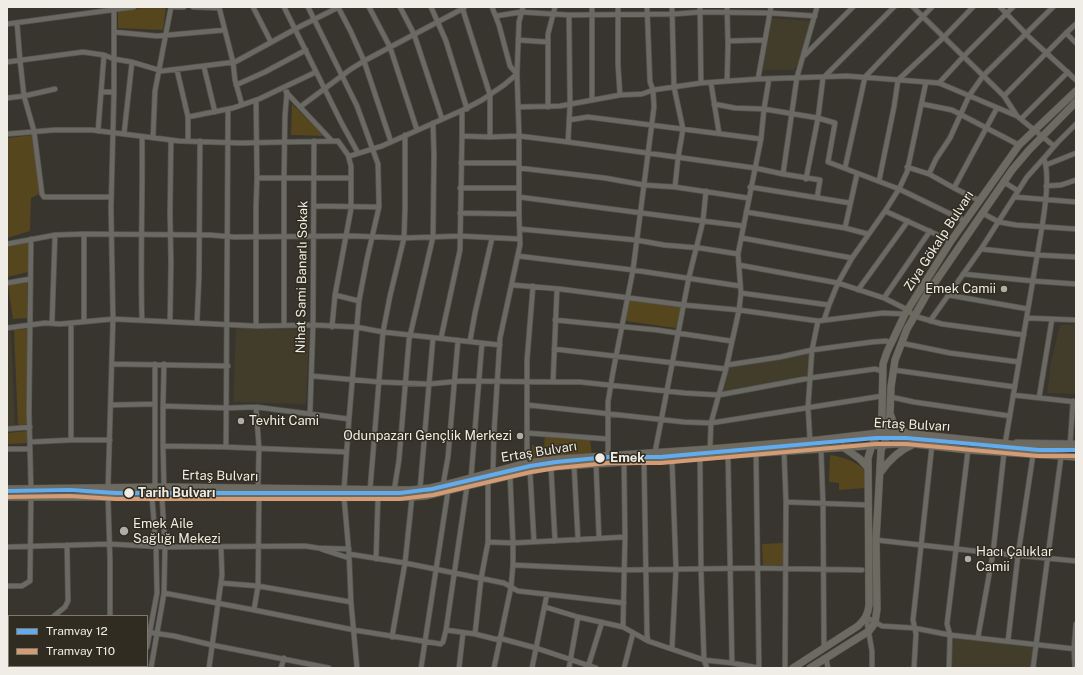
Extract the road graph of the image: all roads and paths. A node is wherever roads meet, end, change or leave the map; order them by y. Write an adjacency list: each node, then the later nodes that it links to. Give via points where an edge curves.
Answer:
1 (134, 7): 34 (street)
2 (171, 7): 3 (street); 61 (street)
3 (176, 7): 4 (street)
4 (184, 7)
5 (193, 7): 6 (street)
6 (219, 7): 56 (street)
7 (253, 7): 66 (street)
8 (284, 7): 55 (street)
9 (308, 7): 50 (street)
10 (338, 7): 50 (street); 77 (street)
11 (369, 7): 69 (street)
12 (400, 7): 59 (street)
13 (431, 7): 51 (street)
14 (464, 7): 51 (street); 111 (street)
15 (492, 7): 47 (street)
16 (524, 7): 36 (street)
17 (555, 7): 40 (street)
18 (592, 7): 46 (street)
19 (618, 7): 41 (street)
20 (647, 7): 42 (street)
21 (672, 7): 43 (street)
22 (727, 7): 37 (street)
23 (756, 7): 38 (street)
24 (771, 7): 39 (street)
25 (817, 7): 48 (street)
26 (853, 7): 73 (street)
27 (894, 7): 91 (street)
28 (913, 7): 49 (street)
29 (932, 7): 49 (street)
30 (973, 7): 62 (street)
31 (1000, 7): 44 (street)
32 (1013, 7): 44 (street)
33 (1053, 7): 60 (street)
34 (114, 9): 52 (street); 57 (street)
35 (700, 10): 37 (street); 43 (street); 98 (street)
36 (521, 12): 40 (street); 47 (street); 63 (street)
37 (727, 13): 38 (street); 65 (street)
38 (756, 13): 39 (street)
39 (770, 13): 48 (street); 64 (street)
40 (553, 14): 45 (street); 67 (street)
41 (618, 14): 42 (street); 46 (street); 112 (street)
42 (647, 14): 43 (street); 106 (street, via 650,82)
43 (672, 14): 103 (street)
44 (1006, 14): 60 (street); 74 (street)
45 (569, 15): 46 (street); 120 (street)
46 (592, 15): 118 (street)
47 (496, 16): 86 (street, via 510,66)
48 (815, 16): 73 (street)
49 (923, 16): 62 (street); 90 (street)
50 (314, 19): 55 (street); 87 (street)
51 (438, 21): 59 (street); 130 (street, via 446,41)
52 (17, 23): 53 (street); 76 (street)
53 (7, 24)
54 (1076, 24): 58 (street)
55 (295, 29): 66 (street); 70 (street)
56 (225, 30): 61 (street); 80 (street)
57 (114, 32): 61 (street); 75 (street)
58 (1066, 33): 68 (street); 71 (street)
59 (414, 34): 69 (street); 137 (street)
60 (1026, 34): 71 (street); 88 (street)
61 (166, 35): 82 (street)
62 (944, 37): 74 (street); 94 (street)
63 (518, 40): 67 (street); 86 (street)
64 (765, 40): 65 (street); 92 (street)
65 (728, 41): 96 (street)
66 (271, 42): 80 (street)
67 (548, 42): 126 (street)
68 (1076, 43)
69 (390, 47): 77 (street); 144 (street)
70 (306, 50): 84 (street); 101 (street)
71 (1046, 53): 85 (street); 115 (street)
72 (104, 55): 75 (street); 76 (street, via 83,52); 108 (street)
73 (804, 56): 89 (street)
74 (963, 57): 88 (street); 100 (street)
75 (114, 59): 79 (street); 109 (street)
76 (20, 60): 78 (street); 113 (street)
77 (364, 61): 87 (street); 167 (street)
78 (7, 62)
79 (132, 62): 82 (street); 151 (street)
80 (233, 62): 81 (street); 101 (street)
81 (204, 67): 83 (street); 131 (street)
82 (158, 70): 83 (street); 158 (street)
83 (177, 70): 134 (street)
84 (316, 72): 102 (street); 105 (street)
85 (1068, 72): 95 (street); 135 (street)
86 (517, 74): 111 (street); 125 (street)
87 (342, 76): 105 (street); 172 (street)
88 (983, 76): 114 (street); 115 (street)
89 (797, 77): 91 (street); 93 (street); 132 (street)
90 (865, 77): 91 (street); 94 (street); 184 (street)
91 (823, 78): 136 (street)
92 (758, 79): 93 (street); 96 (street)
93 (769, 79): 129 (street)
94 (898, 80): 97 (street); 194 (street)
95 (1076, 80)
96 (727, 81): 99 (street)
97 (926, 82): 100 (street); 122 (street)
98 (701, 83): 99 (street); 103 (street)
99 (711, 83): 121 (street)
100 (939, 83): 114 (street)
101 (236, 85): 123 (street)
102 (283, 87): 110 (street); 117 (street)
103 (674, 87): 106 (street); 143 (street)
104 (55, 89): 113 (street)
105 (325, 89): 124 (street); 173 (street)
106 (653, 90): 112 (street, via 642,94); 141 (street)
107 (1076, 91): 145 (main road, Ziya Gökalp Bulvarı)
108 (101, 92): 109 (street); 147 (street)
109 (114, 92): 148 (street)
110 (287, 92): 124 (street); 166 (street)
111 (490, 95): 130 (street); 156 (street)
112 (620, 95): 118 (street)
113 (24, 96): 116 (street); 146 (street)
114 (968, 96): 127 (street); 133 (street)
115 (1004, 96): 135 (street)
116 (7, 98)
117 (256, 100): 123 (street); 169 (street)
118 (592, 100): 120 (street)
119 (1076, 102): 157 (main road, Ziya Gökalp Bulvarı)
120 (570, 104): 126 (street); 138 (street)
121 (714, 104): 129 (street); 149 (street)
122 (922, 104): 133 (street); 182 (street)
123 (242, 105): 128 (street)
124 (300, 107): 164 (street)
125 (518, 107): 126 (street); 154 (street)
126 (548, 107)
127 (997, 108): 135 (street); 142 (street)
128 (228, 109): 131 (street); 165 (street)
129 (764, 109): 132 (street); 159 (street)
130 (464, 110): 137 (street); 153 (street)
131 (214, 112): 134 (street)
132 (791, 114): 136 (street); 185 (street)
133 (961, 114): 142 (street); 187 (street)
134 (188, 117): 161 (street)
135 (1019, 117): 145 (street)
136 (818, 118): 184 (street, via 836,124 828,162); 192 (street)
137 (442, 119): 139 (street)
138 (568, 120): 141 (street, via 588,117); 168 (street)
139 (433, 123): 144 (street); 248 (street)
140 (1076, 124): 171 (street)
141 (652, 125): 143 (street); 175 (street)
142 (986, 127): 170 (street); 202 (street)
143 (684, 129): 149 (street); 177 (street)
144 (417, 130): 152 (street)
145 (1033, 130): 157 (street); 170 (main road, Ziya Gökalp Bulvarı)
146 (34, 131): 147 (street); 150 (street); 206 (street, via 44,197)
147 (98, 131): 148 (street)
148 (113, 133): 151 (street); 206 (street)
149 (719, 133): 159 (street)
150 (7, 134)
151 (124, 134): 155 (street)
152 (405, 136): 167 (street); 249 (street)
153 (462, 136): 156 (street); 179 (street)
154 (519, 136): 156 (street); 168 (street); 180 (street)
155 (142, 137): 158 (street); 238 (street)
156 (490, 137)
157 (1042, 137): 171 (street); 195 (main road, Ziya Gökalp Bulvarı, via 1028,150)
158 (153, 138): 160 (street)
159 (761, 139): 183 (street)
160 (171, 140): 161 (street); 240 (street)
161 (188, 141): 162 (street)
162 (200, 141): 165 (street); 239 (street)
163 (314, 141): 164 (street); 166 (street); 189 (street, Nihat Sami Banarlı Sokak)
164 (332, 141): 176 (street, via 338,141)
165 (228, 142): 169 (street); 241 (street)
166 (285, 142): 169 (street); 191 (street)
167 (391, 142): 172 (street)
168 (568, 142): 175 (street)
169 (257, 143): 188 (street)
170 (1019, 145): 211 (main road, Ziya Gökalp Bulvarı)
171 (1054, 146): 178 (street)
172 (373, 148): 173 (street); 217 (street, via 378,164)
173 (358, 153): 176 (street)
174 (1076, 153): 181 (street)
175 (648, 154): 177 (street); 196 (street)
176 (348, 155): 190 (street)
177 (678, 158): 183 (street); 198 (street)
178 (1044, 158): 181 (street); 205 (street)
179 (461, 163): 180 (street); 200 (street)
180 (519, 165): 196 (street); 201 (street)
181 (1046, 165): 197 (street)
182 (907, 167): 187 (street); 203 (street)
183 (754, 168): 185 (street); 199 (street)
184 (845, 168): 186 (street)
185 (783, 174): 192 (street)
186 (857, 174): 194 (street); 214 (street)
187 (929, 174): 202 (street)
188 (257, 178): 191 (street); 246 (street)
189 (314, 178): 190 (street); 191 (street); 215 (street, Nihat Sami Banarlı Sokak)
190 (351, 178): 216 (street)
191 (284, 179): 247 (street)
192 (806, 179): 210 (street, via 820,180)
193 (1076, 180): 197 (street)
194 (878, 182): 203 (street)
195 (1004, 182): 205 (street); 222 (main road, Ziya Gökalp Bulvarı)
196 (644, 185): 198 (street); 221 (street)
197 (1046, 186): 212 (street)
198 (675, 187): 204 (street)
199 (750, 187): 209 (street); 210 (street)
200 (460, 188): 201 (street); 220 (street)
201 (519, 188): 207 (street)
202 (954, 188): 211 (street)
203 (899, 189): 218 (street); 226 (street)
204 (706, 191): 209 (street); 224 (street)
205 (1018, 191): 208 (street)
206 (112, 197): 237 (street)
207 (519, 197): 221 (street); 223 (street)
208 (1015, 197): 212 (street); 227 (street)
209 (748, 198): 219 (street)
210 (817, 198): 214 (street)
211 (980, 200): 226 (main road, Ziya Gökalp Bulvarı)
212 (1046, 200): 213 (street); 230 (street)
213 (1076, 202)
214 (850, 203): 229 (street)
215 (314, 206): 216 (street); 242 (street, Nihat Sami Banarlı Sokak)
216 (351, 206): 217 (street); 243 (street)
217 (379, 207): 244 (street)
218 (885, 211): 225 (street); 235 (street)
219 (746, 212): 228 (street); 229 (street)
220 (460, 213): 223 (street); 245 (street)
221 (640, 213): 224 (street); 254 (street)
222 (982, 213): 227 (street); 289 (main road, Ziya Gökalp Bulvarı)
223 (519, 214): 231 (street)
224 (703, 221): 228 (street); 257 (street)
225 (908, 221): 233 (street); 277 (street)
226 (965, 221): 255 (main road, Ziya Gökalp Bulvarı)
227 (1000, 222): 230 (street); 258 (street)
228 (744, 226): 251 (street)
229 (845, 228): 235 (street)
230 (1042, 228): 232 (street); 260 (street)
231 (520, 229): 253 (street); 254 (street)
232 (1076, 230)
233 (930, 231): 255 (street); 282 (street)
234 (84, 234): 236 (street); 237 (street); 297 (street)
235 (868, 234): 263 (street)
236 (55, 235): 252 (street); 303 (street)
237 (111, 235): 238 (street); 291 (street)
238 (142, 235): 240 (street); 293 (street)
239 (198, 235): 240 (street); 241 (street); 301 (street)
240 (171, 236): 298 (street)
241 (228, 236): 246 (street); 304 (street)
242 (314, 236): 243 (street); 247 (street); 307 (street, Nihat Sami Banarlı Sokak)
243 (347, 236): 244 (street); 279 (street)
244 (373, 236): 249 (street); 283 (street)
245 (460, 236): 248 (street); 250 (street); 318 (street, via 460,250)
246 (256, 237): 247 (street); 308 (street)
247 (284, 237): 306 (street)
248 (433, 237): 249 (street); 315 (street)
249 (404, 238): 313 (street)
250 (492, 238): 253 (street); 320 (street)
251 (742, 238): 259 (street); 263 (street)
252 (31, 239): 256 (street); 268 (street)
253 (520, 239): 261 (street)
254 (636, 240): 257 (street); 265 (street)
255 (951, 241): 288 (main road, Ziya Gökalp Bulvarı)
256 (7, 244)
257 (696, 248): 259 (street); 267 (street)
258 (981, 249): 260 (street); 266 (street)
259 (738, 254): 264 (street)
260 (1038, 255): 262 (street); 269 (street)
261 (518, 256): 265 (street); 273 (street)
262 (1076, 257)
263 (852, 258): 271 (street)
264 (739, 265): 271 (street); 275 (street)
265 (633, 270): 267 (street); 281 (street)
266 (963, 274): 269 (street); 280 (street)
267 (689, 277): 275 (street); 284 (street)
268 (30, 279): 270 (street); 305 (street)
269 (1033, 281): 272 (street); 286 (street)
270 (7, 283)
271 (838, 283): 277 (street); 285 (street)
272 (1076, 284)
273 (513, 285): 274 (street); 325 (street)
274 (533, 286): 276 (street); 342 (street)
275 (740, 286): 278 (street)
276 (557, 289): 281 (street); 294 (street)
277 (858, 290): 282 (street)
278 (741, 293): 285 (street); 287 (street)
279 (335, 295): 283 (street); 309 (street)
280 (948, 295): 286 (street); 300 (street)
281 (627, 297): 284 (street); 311 (street)
282 (884, 298): 288 (street)
283 (359, 301): 310 (street)
284 (684, 305): 287 (street); 314 (street)
285 (828, 305): 295 (street)
286 (1028, 309): 290 (street)
287 (739, 310): 299 (street); 321 (street)
288 (907, 312): 289 (street); 295 (street); 323 (main road, Ziya Gökalp Bulvarı)
289 (914, 316): 300 (street); 324 (main road, Ziya Gökalp Bulvarı, via 906,329)
290 (1027, 318): 292 (street); 316 (street)
291 (113, 319): 293 (street); 297 (street); 331 (street)
292 (1052, 319): 296 (street); 356 (street)
293 (142, 320): 298 (street)
294 (555, 320): 311 (street); 326 (street)
295 (824, 320): 299 (street)
296 (1076, 320)
297 (84, 321): 302 (street)
298 (170, 321): 301 (street)
299 (818, 321): 327 (street)
300 (930, 321): 316 (street)
301 (197, 322): 304 (street)
302 (71, 323): 303 (street); 381 (street)
303 (52, 324): 305 (street)
304 (227, 324): 308 (street); 334 (street)
305 (30, 325): 312 (street); 373 (street)
306 (284, 325): 307 (street); 308 (street)
307 (313, 325): 309 (street); 338 (street, Nihat Sami Banarlı Sokak)
308 (256, 326)
309 (332, 327): 310 (street)
310 (356, 327): 313 (street); 340 (street)
311 (622, 327): 314 (street); 328 (street)
312 (7, 328)
313 (383, 332): 315 (street); 343 (street)
314 (679, 333): 321 (street); 329 (street)
315 (410, 335): 317 (street); 347 (street)
316 (1024, 335): 330 (street)
317 (434, 338): 318 (street); 348 (street)
318 (440, 338): 319 (street)
319 (458, 340): 320 (street); 344 (street)
320 (470, 341): 322 (street)
321 (732, 341): 335 (street)
322 (482, 343): 325 (street); 341 (street)
323 (892, 343): 327 (street, via 872,342); 337 (main road, Ziya Gökalp Bulvarı)
324 (902, 343): 330 (street, via 950,353); 336 (main road, Ziya Gökalp Bulvarı)
325 (500, 345): 345 (street)
326 (554, 349): 328 (street); 346 (street)
327 (812, 350): 335 (street); 339 (street)
328 (616, 356): 329 (street); 349 (street)
329 (673, 362): 335 (street); 351 (street)
330 (1019, 362): 350 (street)
331 (112, 364): 332 (street); 359 (street)
332 (155, 364): 333 (street); 358 (street)
333 (164, 364): 334 (street); 361 (street)
334 (228, 366): 364 (street)
335 (726, 367): 352 (street)
336 (894, 370): 350 (street); 355 (main road, Ziya Gökalp Bulvarı)
337 (882, 371): 339 (street, via 874,369); 354 (main road, Ziya Gökalp Bulvarı)
338 (312, 376): 340 (street); 365 (street, Nihat Sami Banarlı Sokak)
339 (810, 378): 352 (street); 363 (street)
340 (352, 380): 343 (street); 370 (street)
341 (479, 381): 344 (street); 345 (street); 423 (street)
342 (527, 381): 345 (street); 346 (street); 360 (street)
343 (379, 382): 347 (street); 434 (street)
344 (455, 382): 348 (street); 428 (street)
345 (497, 382): 419 (street)
346 (553, 382): 349 (street)
347 (406, 383): 348 (street); 435 (street)
348 (429, 384): 433 (street)
349 (611, 385): 351 (street); 366 (street)
350 (1015, 387): 353 (street)
351 (667, 391): 352 (street); 371 (street)
352 (719, 395): 372 (street)
353 (1013, 395): 356 (street); 369 (street)
354 (882, 396): 363 (street); 368 (main road, Ziya Gökalp Bulvarı)
355 (891, 397): 367 (main road, Ziya Gökalp Bulvarı); 369 (street)
356 (1039, 398): 357 (street)
357 (1074, 402): 389 (street)
358 (154, 404): 359 (street); 426 (street)
359 (111, 405): 382 (street)
360 (528, 405): 366 (street); 375 (street)
361 (164, 406): 364 (street); 390 (street)
362 (256, 407): 364 (street); 365 (street); 394 (street)
363 (808, 407): 372 (street); 383 (street)
364 (227, 408): 392 (street)
365 (310, 414): 370 (street)
366 (608, 414): 371 (street); 380 (street)
367 (890, 414): 377 (main road, Ziya Gökalp Bulvarı); 378 (main road, via 893,423)
368 (882, 415): 376 (main road, Ziya Gökalp Bulvarı); 379 (main road, via 875,429)
369 (1010, 416): 385 (street)
370 (349, 419): 401 (street)
371 (661, 420): 372 (street); 402 (street)
372 (711, 423): 397 (street)
373 (30, 428): 374 (street); 384 (street)
374 (7, 429)
375 (527, 432): 380 (street); 413 (street)
376 (879, 433): 377 (main road, Ertaş Bulvarı); 379 (main road, Ertaş Bulvarı); 388 (main road)
377 (888, 433): 378 (main road, Ertaş Bulvarı); 386 (main road, Ziya Gökalp Bulvarı)
378 (908, 434): 385 (main road, Ertaş Bulvarı)
379 (865, 435): 383 (main road, Ertaş Bulvarı)
380 (608, 439): 405 (street)
381 (71, 440): 382 (street); 384 (street)
382 (110, 440): 430 (street)
383 (810, 441): 397 (main road, Ertaş Bulvarı)
384 (30, 442): 396 (street)
385 (1006, 443): 389 (main road, Ertaş Bulvarı)
386 (883, 444): 387 (main road, Ertaş Bulvarı); 388 (main road, Ertaş Bulvarı); 421 (main road, Ziya Gökalp Bulvarı)
387 (914, 444): 391 (main road, Ertaş Bulvarı); 421 (main road, via 898,453)
388 (872, 445): 393 (main road, Ertaş Bulvarı); 418 (main road)
389 (1073, 445)
390 (163, 446): 392 (street); 427 (street)
391 (932, 446): 399 (main road, Ertaş Bulvarı); 457 (street)
392 (226, 447): 394 (street)
393 (843, 447): 398 (main road, Ertaş Bulvarı); 418 (main road)
394 (259, 448): 401 (street); 431 (street)
395 (7, 449): 396 (street)
396 (30, 449): 436 (street)
397 (710, 449): 402 (main road, Ertaş Bulvarı)
398 (822, 449): 400 (main road, Ertaş Bulvarı); 446 (street)
399 (968, 450): 404 (main road, Ertaş Bulvarı); 466 (street)
400 (784, 451): 403 (main road, Ertaş Bulvarı); 445 (street)
401 (346, 452): 432 (street)
402 (655, 452): 405 (main road, Ertaş Bulvarı)
403 (756, 453): 407 (main road, Ertaş Bulvarı); 475 (street)
404 (1004, 453): 406 (main road, Ertaş Bulvarı); 467 (street)
405 (608, 455): 413 (main road, Ertaş Bulvarı)
406 (1033, 455): 408 (main road, Ertaş Bulvarı); 469 (street)
407 (728, 456): 410 (main road, Ertaş Bulvarı); 479 (street)
408 (1060, 457): 409 (main road, Ertaş Bulvarı); 470 (street)
409 (1076, 457)
410 (700, 458): 411 (main road, Ertaş Bulvarı); 478 (street)
411 (672, 460): 412 (main road, Ertaş Bulvarı); 477 (street)
412 (644, 461): 414 (main road, Ertaş Bulvarı); 482 (street)
413 (527, 463): 419 (main road, Ertaş Bulvarı)
414 (624, 463): 415 (main road, Ertaş Bulvarı); 448 (street)
415 (596, 464): 416 (main road, Ertaş Bulvarı); 449 (street)
416 (574, 465): 417 (main road, Ertaş Bulvarı); 450 (street)
417 (551, 467): 420 (main road, Ertaş Bulvarı); 452 (street)
418 (868, 468): 447 (main road)
419 (493, 471): 423 (main road, Ertaş Bulvarı)
420 (530, 471): 422 (main road, Ertaş Bulvarı); 454 (street)
421 (880, 473): 451 (main road, Ziya Gökalp Bulvarı)
422 (510, 475): 424 (main road, Ertaş Bulvarı); 455 (street)
423 (470, 478): 428 (main road, Ertaş Bulvarı)
424 (488, 481): 425 (main road, Ertaş Bulvarı); 453 (street)
425 (467, 486): 428 (main road, Ertaş Bulvarı); 485 (street)
426 (155, 487): 427 (main road, Ertaş Bulvarı); 430 (main road, Ertaş Bulvarı)
427 (164, 487): 431 (main road, Ertaş Bulvarı)
428 (445, 488): 433 (main road, Ertaş Bulvarı); 444 (main road, Ertaş Bulvarı, via 425,496); 476 (street)
429 (7, 489): 436 (main road, Ertaş Bulvarı)
430 (108, 489): 436 (main road, Ertaş Bulvarı)
431 (258, 489): 432 (main road, Ertaş Bulvarı)
432 (344, 489): 434 (main road, Ertaş Bulvarı)
433 (420, 489): 435 (main road, Ertaş Bulvarı)
434 (370, 490): 435 (main road, Ertaş Bulvarı)
435 (394, 490)
436 (31, 493): 437 (main road, Ertaş Bulvarı); 438 (main road, Ertaş Bulvarı, via 64,498); 460 (street)
437 (7, 497)
438 (108, 497): 439 (main road, Ertaş Bulvarı); 456 (street)
439 (152, 497): 440 (main road, Ertaş Bulvarı); 461 (street)
440 (162, 497): 441 (main road, Ertaş Bulvarı); 462 (street)
441 (259, 497): 442 (main road, Ertaş Bulvarı); 464 (street)
442 (344, 497): 443 (main road, Ertaş Bulvarı); 468 (street)
443 (378, 497): 444 (main road, Ertaş Bulvarı); 471 (street)
444 (412, 497): 473 (street)
445 (786, 502): 446 (street); 480 (street)
446 (823, 503): 447 (street); 483 (street)
447 (868, 505): 501 (main road, via 869,605)
448 (625, 537): 449 (street); 481 (street)
449 (599, 538): 450 (street)
450 (578, 540): 452 (street)
451 (876, 540): 457 (street); 503 (main road, Ziya Gökalp Bulvarı)
452 (555, 541): 454 (street)
453 (488, 542): 455 (street); 486 (street)
454 (534, 542): 455 (street)
455 (513, 543): 474 (street)
456 (109, 544): 458 (street); 461 (street); 499 (street)
457 (921, 544): 466 (street); 506 (street)
458 (67, 545): 460 (street); 498 (street, via 68,601)
459 (7, 547): 460 (street)
460 (31, 547): 488 (street, via 30,581 22,586)
461 (156, 547): 462 (street); 510 (street, via 157,593)
462 (165, 547): 463 (street); 491 (street)
463 (221, 547): 464 (street); 487 (street)
464 (259, 547): 465 (street); 489 (street)
465 (318, 548): 468 (street); 468 (street)
466 (956, 548): 467 (street); 515 (street, via 947,624)
467 (993, 553): 469 (street); 517 (street)
468 (349, 554): 471 (street); 493 (street)
469 (1018, 555): 470 (street); 520 (street)
470 (1048, 558): 472 (street); 522 (street)
471 (376, 559): 473 (street)
472 (1076, 560)
473 (405, 563): 476 (street); 516 (street)
474 (514, 565): 481 (street); 490 (street)
475 (758, 568): 479 (street); 480 (street); 551 (street)
476 (436, 569): 485 (street); 521 (street)
477 (676, 569): 478 (street); 482 (street); 526 (street)
478 (701, 569): 479 (street); 531 (street)
479 (731, 569): 532 (street)
480 (786, 569): 483 (street); 552 (street)
481 (624, 570): 482 (street); 494 (street)
482 (646, 570): 519 (street)
483 (824, 570): 484 (street); 525 (street)
484 (862, 570)
485 (454, 574): 486 (street); 508 (street)
486 (481, 579): 490 (street); 514 (street)
487 (221, 583): 489 (street); 495 (street)
488 (7, 586)
489 (258, 586): 493 (street); 497 (street)
490 (511, 587): 492 (street, via 518,591); 518 (street)
491 (164, 593): 495 (street); 511 (street)
492 (547, 594): 494 (street); 496 (street)
493 (351, 602): 507 (street)
494 (624, 603): 505 (street)
495 (219, 604): 497 (street); 523 (street)
496 (545, 607): 500 (street); 524 (street)
497 (254, 610): 507 (street)
498 (55, 615)
499 (110, 615)
500 (578, 617): 502 (street); 530 (street)
501 (866, 617): 503 (street); 509 (street); 525 (main road, via 858,626)
502 (602, 622): 505 (street); 535 (street)
503 (875, 623): 506 (street, via 882,626); 509 (main road)
504 (1076, 624): 527 (street)
505 (624, 627): 513 (street)
506 (914, 628): 515 (street); 557 (street)
507 (354, 630): 516 (street); 542 (street)
508 (446, 630): 512 (street); 521 (street, via 444,642 441,644)
509 (869, 631): 529 (main road); 556 (street)
510 (148, 632): 511 (street)
511 (158, 633): 523 (street); 538 (street)
512 (463, 633): 514 (street); 544 (street)
513 (633, 633): 519 (street); 549 (street)
514 (476, 634): 518 (street)
515 (950, 635): 517 (street); 558 (street)
516 (392, 637): 521 (street)
517 (978, 637): 520 (street)
518 (499, 639): 524 (street); 545 (street)
519 (648, 640): 526 (street)
520 (1008, 641): 522 (street)
521 (424, 642): 543 (street)
522 (1036, 644): 527 (street); 559 (street)
523 (212, 645): 528 (street); 539 (street)
524 (536, 648): 530 (street); 546 (street)
525 (824, 648): 553 (main road)
526 (672, 649): 531 (street)
527 (1075, 649): 560 (street)
528 (284, 658): 540 (street); 541 (street)
529 (826, 658): 554 (main road); 555 (street)
530 (570, 659): 535 (street); 547 (street)
531 (704, 660): 532 (street); 550 (street)
532 (732, 663): 551 (street)
533 (7, 667): 536 (street)
534 (63, 667): 537 (street)
535 (588, 667): 548 (street)
536 (19, 668)
537 (58, 668)
538 (151, 668)
539 (209, 668)
540 (281, 668)
541 (329, 668)
542 (357, 668)
543 (421, 668)
544 (459, 668)
545 (494, 668)
546 (532, 668)
547 (569, 668)
548 (596, 668)
549 (624, 668)
550 (707, 668)
551 (759, 668)
552 (785, 668)
553 (793, 668)
554 (810, 668)
555 (828, 668)
556 (872, 668)
557 (914, 668)
558 (949, 668)
559 (1033, 668)
560 (1075, 668)

